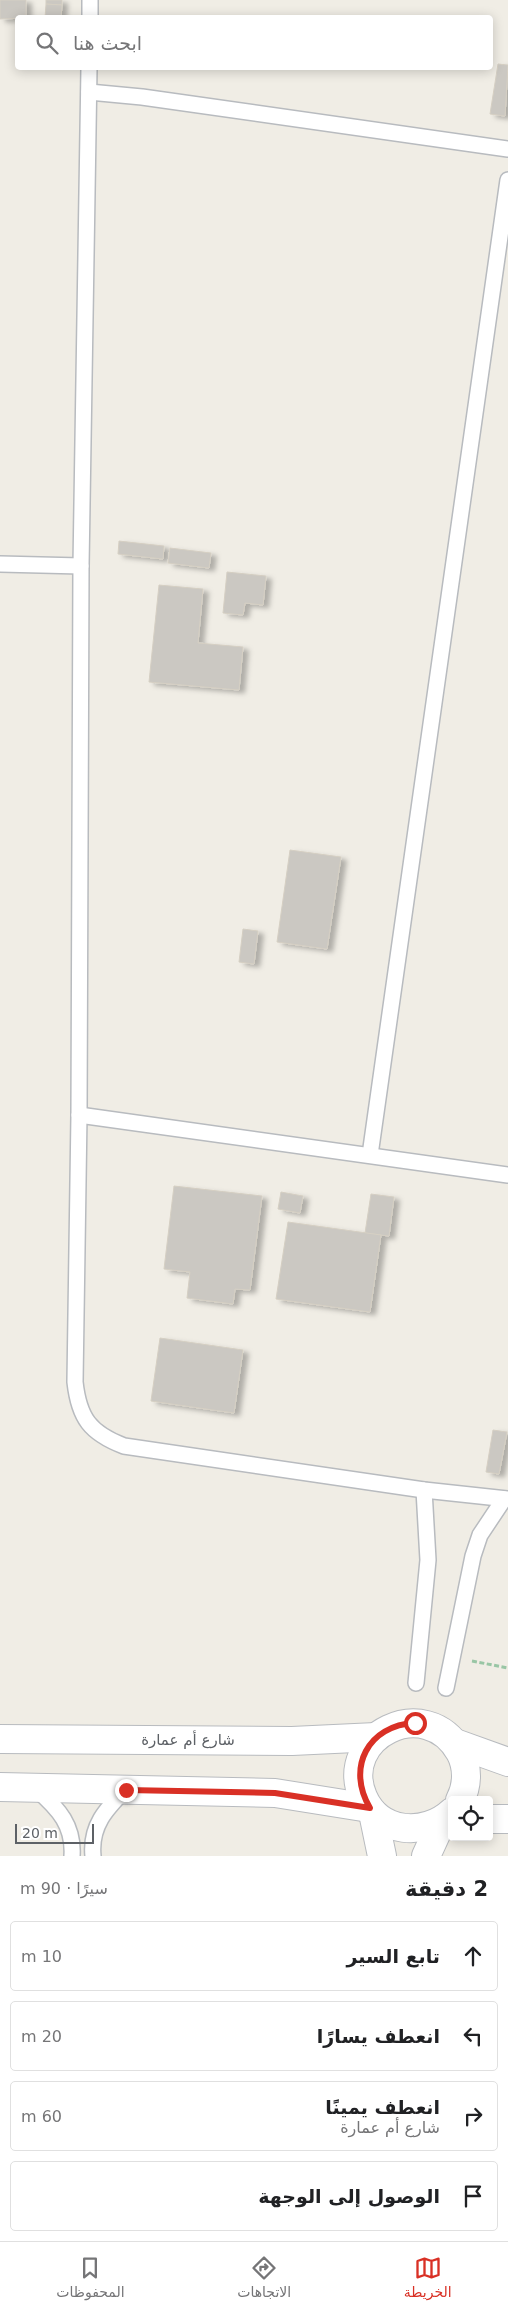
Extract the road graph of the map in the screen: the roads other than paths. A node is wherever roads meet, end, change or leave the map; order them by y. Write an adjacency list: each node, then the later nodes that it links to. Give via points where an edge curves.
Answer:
1 (90, 0): 2 (lane)
2 (90, 15)
3 (89, 70): 4 (lane)
4 (89, 92): 5 (lane); 8 (lane)
5 (508, 149)
6 (508, 180): 10 (lane)
7 (0, 564): 8 (lane)
8 (81, 566): 9 (lane)
9 (79, 1116): 10 (lane); 12 (lane, via 75,1382 78,1404 87,1423 104,1438 124,1446)
10 (370, 1155): 11 (lane)
11 (508, 1175)
12 (424, 1490): 13 (lane); 14 (lane, via 428,1560)
13 (506, 1499): 15 (lane, via 480,1535 472,1556)
14 (416, 1682)
15 (446, 1688)
16 (376, 1737): 17 (street, شارع أم عمارة, via 292,1741); 18 (street, via 392,1727 415,1723 437,1728); 24 (street, via 362,1759 359,1772 361,1791)
17 (0, 1739)
18 (455, 1743): 19 (street); 23 (street, via 463,1758 466,1775)
19 (508, 1762)
20 (0, 1787): 21 (street)
21 (34, 1787): 22 (street); 29 (lane, via 64,1817 73,1844)
22 (126, 1790): 24 (street, via 275,1793); 30 (lane, via 100,1818 94,1831)
23 (462, 1796)
24 (371, 1811): 25 (street, via 388,1824 406,1830 425,1829); 31 (street)
25 (448, 1816)
26 (448, 1818): 32 (street)
27 (493, 1819): 28 (street)
28 (508, 1819)
29 (72, 1856)
30 (93, 1856)
31 (382, 1856)
32 (426, 1856)

